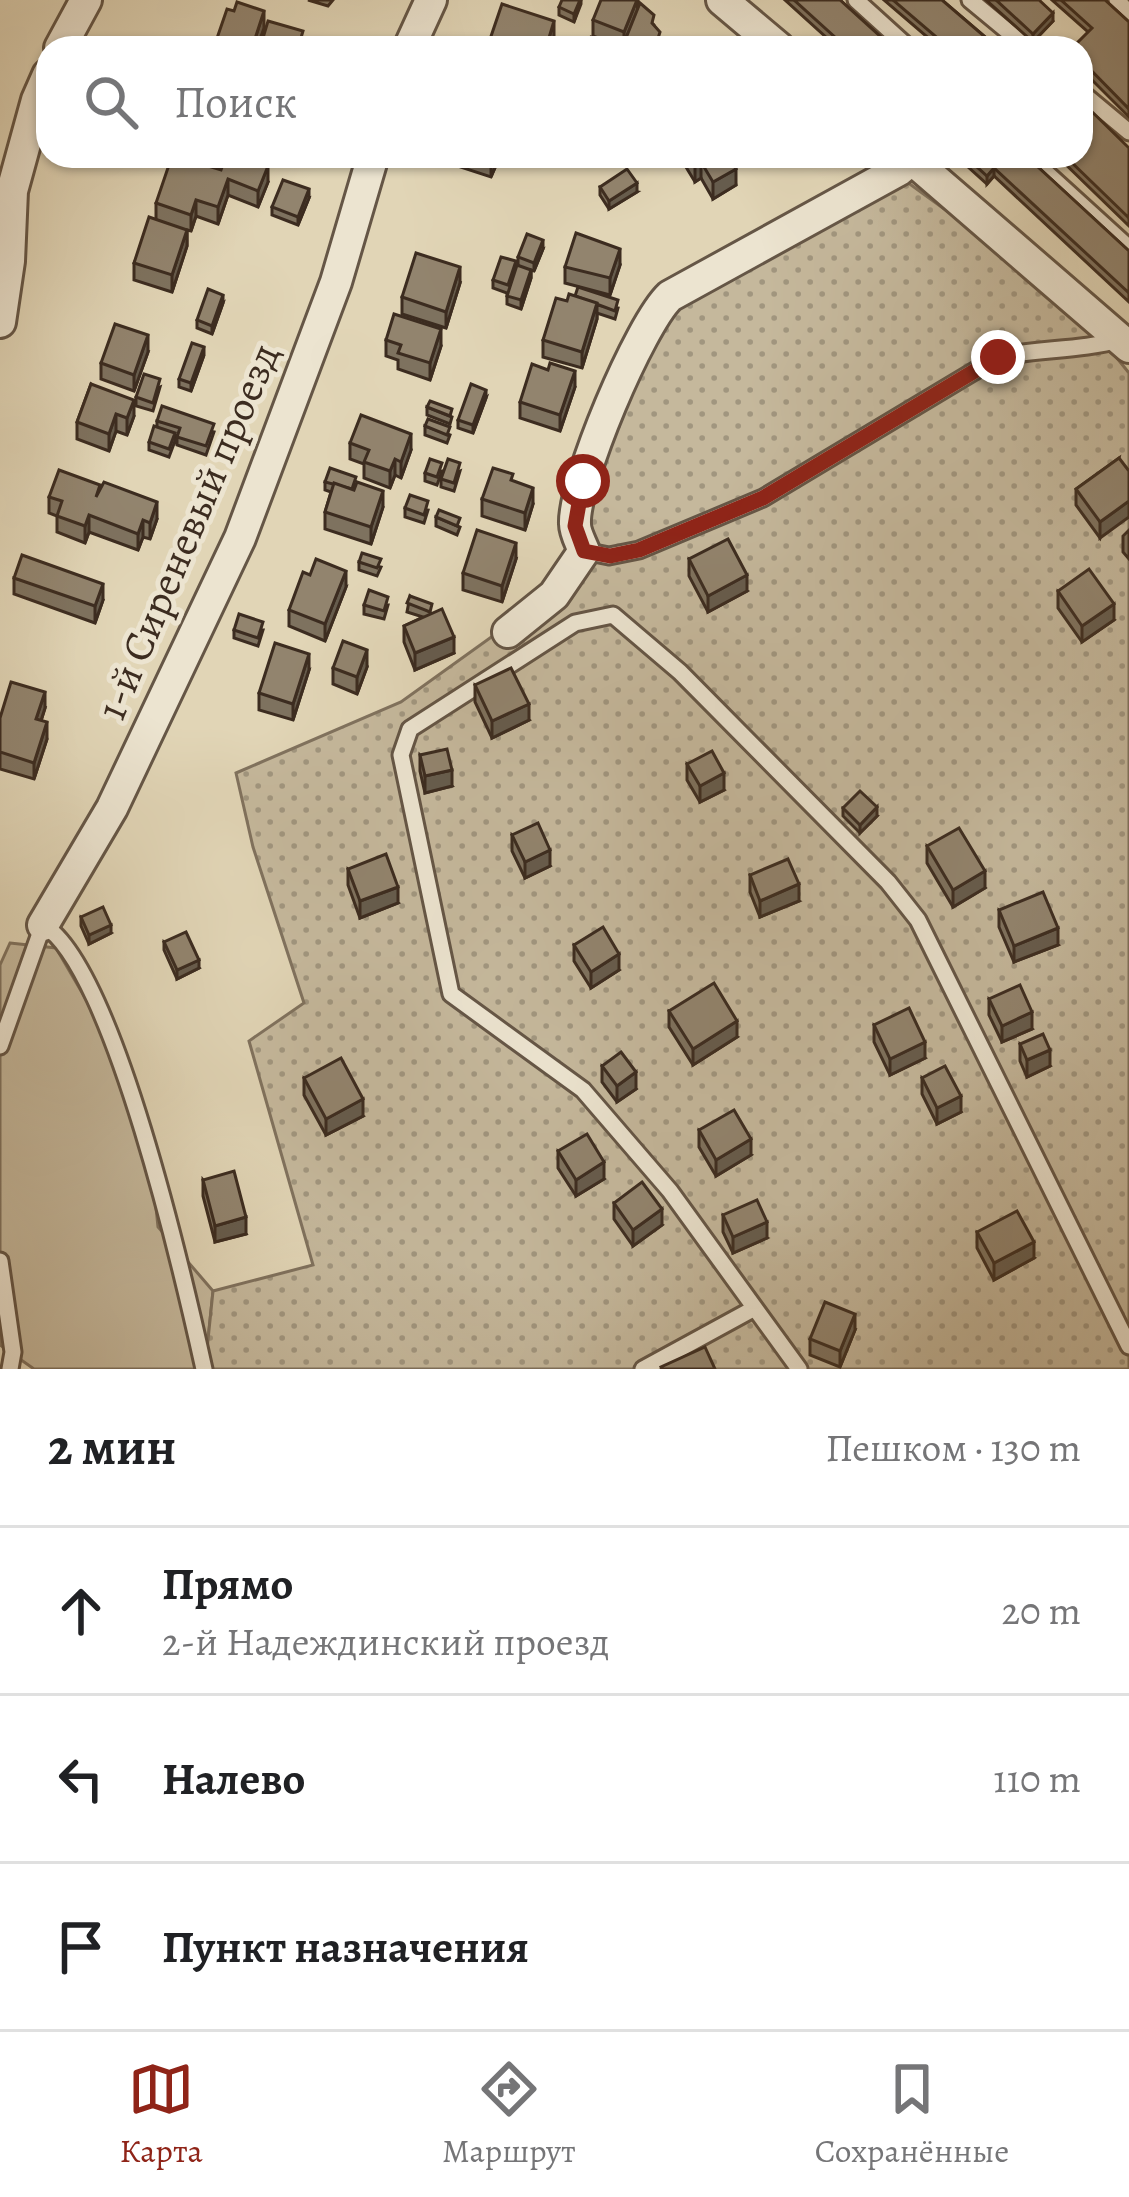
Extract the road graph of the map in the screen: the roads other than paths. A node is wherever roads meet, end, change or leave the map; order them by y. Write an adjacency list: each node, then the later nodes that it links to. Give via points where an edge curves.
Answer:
1 (86, 0): 8 (street)
2 (431, 0): 9 (street)
3 (722, 0): 10 (street)
4 (856, 0): 11 (lane)
5 (970, 0): 12 (lane)
6 (1117, 0): 7 (lane)
7 (1129, 13)
8 (66, 36)
9 (414, 36)
10 (765, 36)
11 (896, 36)
12 (1014, 36)
13 (1093, 102): 15 (lane)
14 (36, 104): 21 (street, via 12,191)
15 (1129, 132)
16 (370, 168): 25 (street, 1-й Сиреневый проезд, via 337,282 240,538 112,808)
17 (901, 168): 23 (street, via 658,307 583,481 575,526)
18 (922, 168): 22 (street)
19 (1041, 168): 20 (lane)
20 (1129, 248)
21 (0, 322)
22 (1125, 343): 23 (lane, via 998,357 763,498 639,550)
23 (584, 551): 24 (street, via 554,595)
24 (508, 632)
25 (43, 925): 26 (lane); 31 (lane, via 58,933 106,1019 175,1235)
26 (0, 1046)
27 (0, 1262): 30 (lane)
28 (753, 1309): 29 (lane, via 670,1191 584,1090 451,994 401,755 410,729 575,623 614,614 918,920); 32 (lane); 33 (lane)
29 (1129, 1346)
30 (10, 1369)
31 (204, 1369)
32 (643, 1369)
33 (799, 1369)

